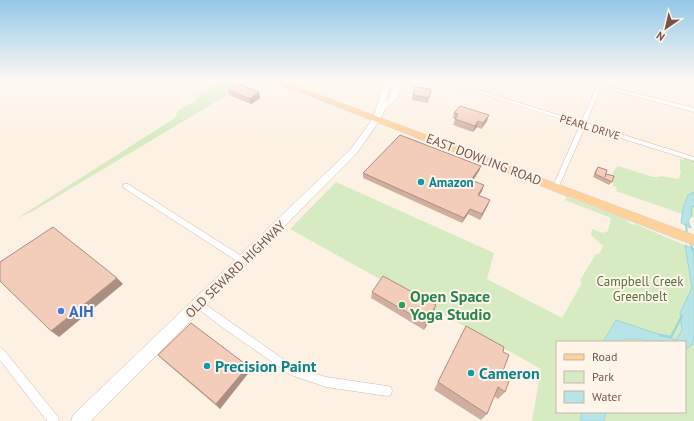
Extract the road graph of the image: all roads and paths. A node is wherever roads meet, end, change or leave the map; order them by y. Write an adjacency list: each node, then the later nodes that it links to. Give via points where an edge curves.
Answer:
1 (337, 100): 9 (main road, EAST DOWLING ROAD)
2 (343, 100): 9 (main road, EAST DOWLING ROAD)
3 (382, 100): 9 (main road, OLD SEWARD HIGHWAY)
4 (392, 100): 9 (main road, OLD SEWARD HIGHWAY)
5 (502, 100): 10 (street, PEARL DRIVE)
6 (593, 100): 10 (street)
7 (660, 100): 8 (street)
8 (694, 110)
9 (379, 113): 12 (main road, EAST DOWLING ROAD); 17 (main road, OLD SEWARD HIGHWAY, via 354,150)
10 (582, 125): 11 (street, PEARL DRIVE); 12 (street)
11 (694, 159)
12 (558, 183): 14 (main road, EAST DOWLING ROAD)
13 (126, 186): 17 (street)
14 (656, 221): 15 (main road, EAST DOWLING ROAD); 16 (main road, EAST DOWLING ROAD)
15 (694, 233)
16 (694, 240)
17 (244, 261): 18 (main road, OLD SEWARD HIGHWAY)
18 (200, 304): 20 (street, via 231,329 294,372 326,382); 22 (main road, OLD SEWARD HIGHWAY)
19 (0, 352): 21 (street)
20 (387, 391)
21 (54, 421)
22 (79, 421)

